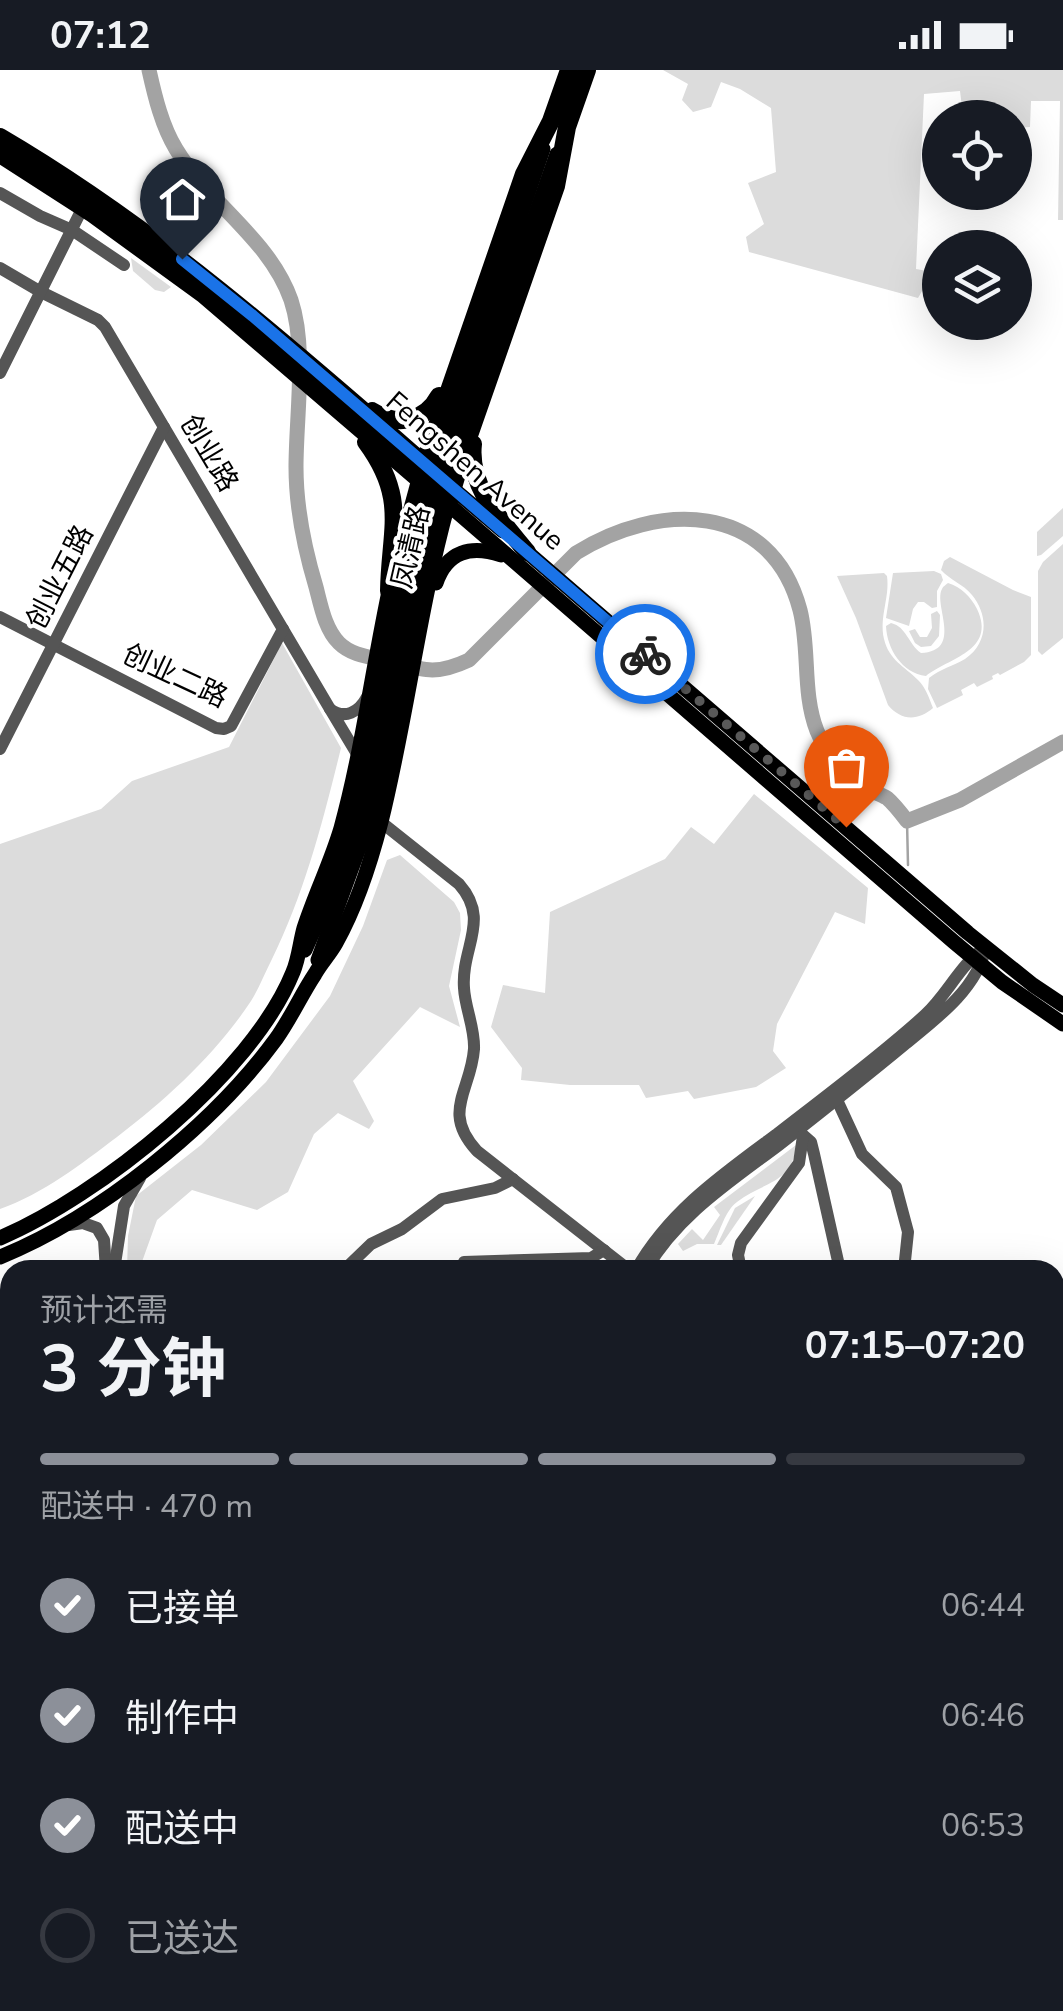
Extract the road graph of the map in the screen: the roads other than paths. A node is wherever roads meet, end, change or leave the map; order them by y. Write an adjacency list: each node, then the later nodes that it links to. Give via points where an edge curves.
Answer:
1 (569, 70): 3 (highway, 凤清路)
2 (588, 70): 3 (highway, 凤清路)
3 (559, 124): 12 (highway, 凤清路, via 524,174); 15 (highway, 凤清路, via 556,186); 29 (main road, 凤清路, via 447,466)
4 (0, 136): 14 (highway, via 130,221 253,316)
5 (0, 154): 7 (highway)
6 (0, 193): 8 (street)
7 (83, 208): 8 (street); 14 (highway)
8 (72, 230): 9 (street); 11 (street)
9 (124, 265)
10 (0, 268): 11 (street, 创业路)
11 (41, 292): 13 (street); 16 (street, 创业路, via 105,327)
12 (470, 328): 14 (highway, via 437,400 421,416 386,418 354,396); 17 (highway, 凤清路)
13 (0, 372)
14 (334, 393): 17 (highway, Fengshen Avenue); 20 (highway, via 344,422 369,447 390,489 395,526)
15 (483, 394): 18 (highway, 凤清路); 19 (highway, via 473,467)
16 (164, 427): 23 (street, 创业路); 24 (street, 创业五路)
17 (421, 471): 18 (highway, Fengshen Avenue); 20 (main road, 凤清路)
18 (450, 496): 19 (main road, Fengshen Avenue); 21 (main road, 凤清路)
19 (520, 557): 21 (main road, via 460,554 442,568); 31 (main road, Fengshen Avenue)
20 (389, 591): 25 (main road, 凤清路)
21 (427, 600): 30 (main road, 凤清路)
22 (0, 617): 24 (street, 创业二路)
23 (284, 629): 24 (street, 创业二路, via 224,729); 26 (street, 创业路)
24 (54, 644): 27 (street, 创业五路)
25 (368, 694): 26 (street, via 351,714); 28 (main road, 凤清路)
26 (330, 708): 28 (street, 创业路)
27 (0, 749)
28 (356, 754): 32 (main road, 凤清路, via 340,829)
29 (371, 776): 32 (main road, 凤清路); 33 (main road, 凤清路, via 358,854)
30 (381, 822): 33 (main road, 凤清路, via 343,928); 39 (street, via 459,884 471,902 475,924 463,981 474,1045 459,1117 470,1143)
31 (980, 957): 34 (main road); 35 (main road, via 1022,998); 36 (street, via 942,1013); 49 (street, via 924,1016 682,1209)
32 (294, 970): 41 (main road, 凤清路, via 242,1052 181,1116 89,1189)
33 (312, 977): 38 (main road, 凤清路, via 258,1061)
34 (1063, 1005)
35 (1063, 1024)
36 (837, 1100): 37 (street); 53 (street, via 862,1154 896,1187 908,1232)
37 (801, 1132): 50 (street, via 686,1218); 51 (street, via 798,1163 741,1244); 52 (street, via 811,1142)
38 (148, 1167): 40 (main road, 凤清路); 45 (street, via 124,1206)
39 (514, 1179): 42 (street); 46 (street, via 442,1199)
40 (61, 1227): 43 (main road, 凤清路); 44 (street, via 97,1228)
41 (0, 1238)
42 (604, 1250): 47 (street, via 591,1258); 48 (street)
43 (0, 1257)
44 (105, 1260)
45 (116, 1260)
46 (354, 1260)
47 (528, 1260)
48 (618, 1260)
49 (639, 1260)
50 (653, 1260)
51 (739, 1260)
52 (838, 1260)
53 (905, 1260)

